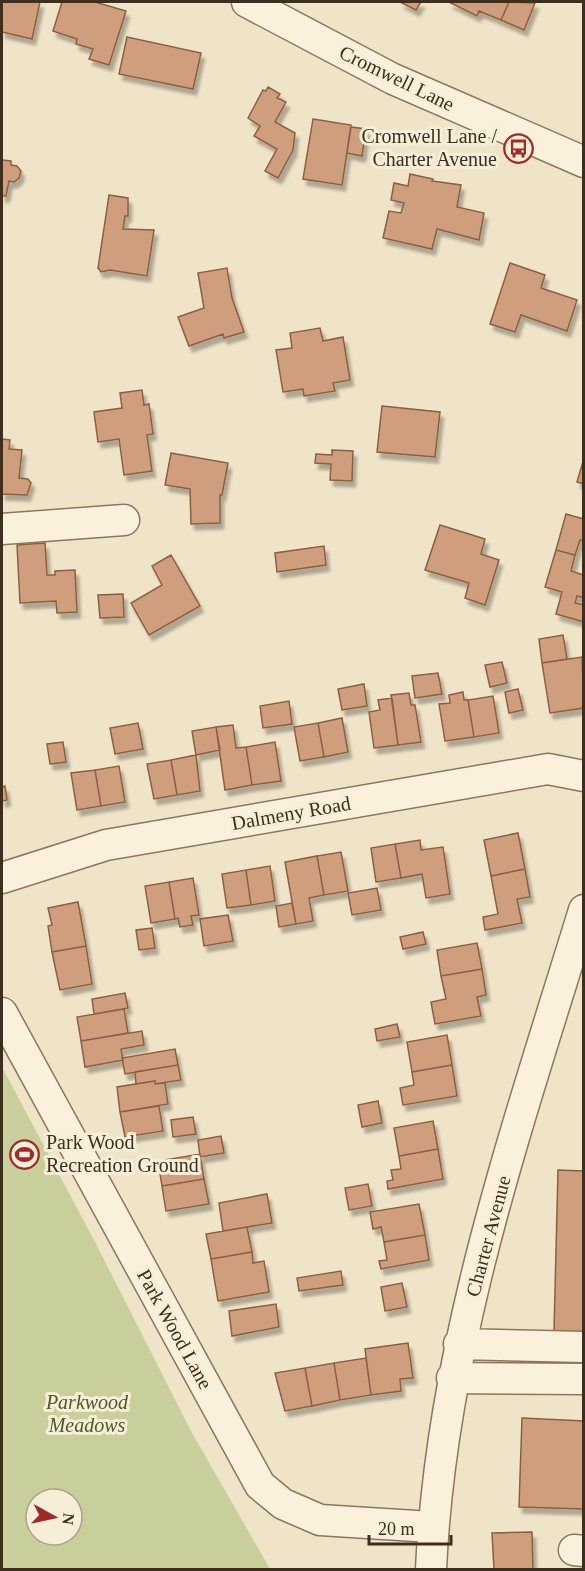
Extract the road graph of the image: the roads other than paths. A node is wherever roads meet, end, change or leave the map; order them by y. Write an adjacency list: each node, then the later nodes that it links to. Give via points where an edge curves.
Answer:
1 (246, 2): 2 (street, Cromwell Lane, via 393,78)
2 (584, 162)
3 (124, 520): 4 (street)
4 (2, 529)
5 (584, 776): 6 (street, Dalmeny Road, via 548,769 118,843)
6 (2, 878)
7 (584, 910): 9 (street, Charter Avenue, via 511,1151)
8 (2, 1013): 13 (street, Park Wood Lane, via 260,1485 283,1504 320,1520)
9 (459, 1344): 10 (street); 11 (street, Charter Avenue)
10 (584, 1347)
11 (452, 1378): 12 (street); 13 (street, Charter Avenue)
12 (584, 1379)
13 (432, 1527): 14 (street, Charter Avenue)
14 (430, 1569)

